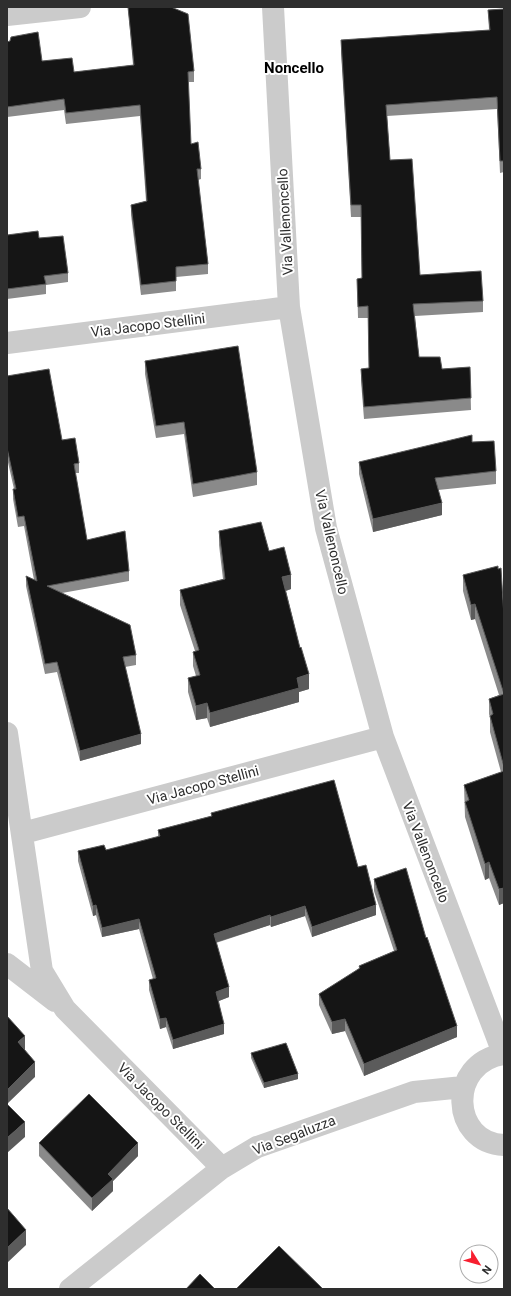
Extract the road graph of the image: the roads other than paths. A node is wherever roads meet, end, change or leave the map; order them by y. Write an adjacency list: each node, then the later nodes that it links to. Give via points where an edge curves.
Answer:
1 (80, 7): 3 (street)
2 (273, 7): 4 (street, Via Vallenoncello)
3 (7, 15)
4 (289, 307): 5 (street, Via Jacopo Stellini); 7 (street, Via Vallenoncello, via 326,528)
5 (7, 343)
6 (7, 733): 8 (street, Via Jacopo Stellini)
7 (383, 737): 8 (street, Via Jacopo Stellini); 11 (street, Via Vallenoncello)
8 (23, 833): 10 (street, Via Jacopo Stellini, via 42,971)
9 (7, 964): 10 (street, Via Jacopo Stellini)
10 (65, 1009): 14 (street, Via Jacopo Stellini)
11 (504, 1053): 12 (street, via 489,1057 478,1064)
12 (463, 1087): 13 (street, via 462,1103 465,1118 474,1131 487,1140); 14 (street, Via Segaluzza, via 414,1092 257,1147)
13 (504, 1145)
14 (222, 1168): 15 (street, Via Segaluzza)
15 (70, 1289)

